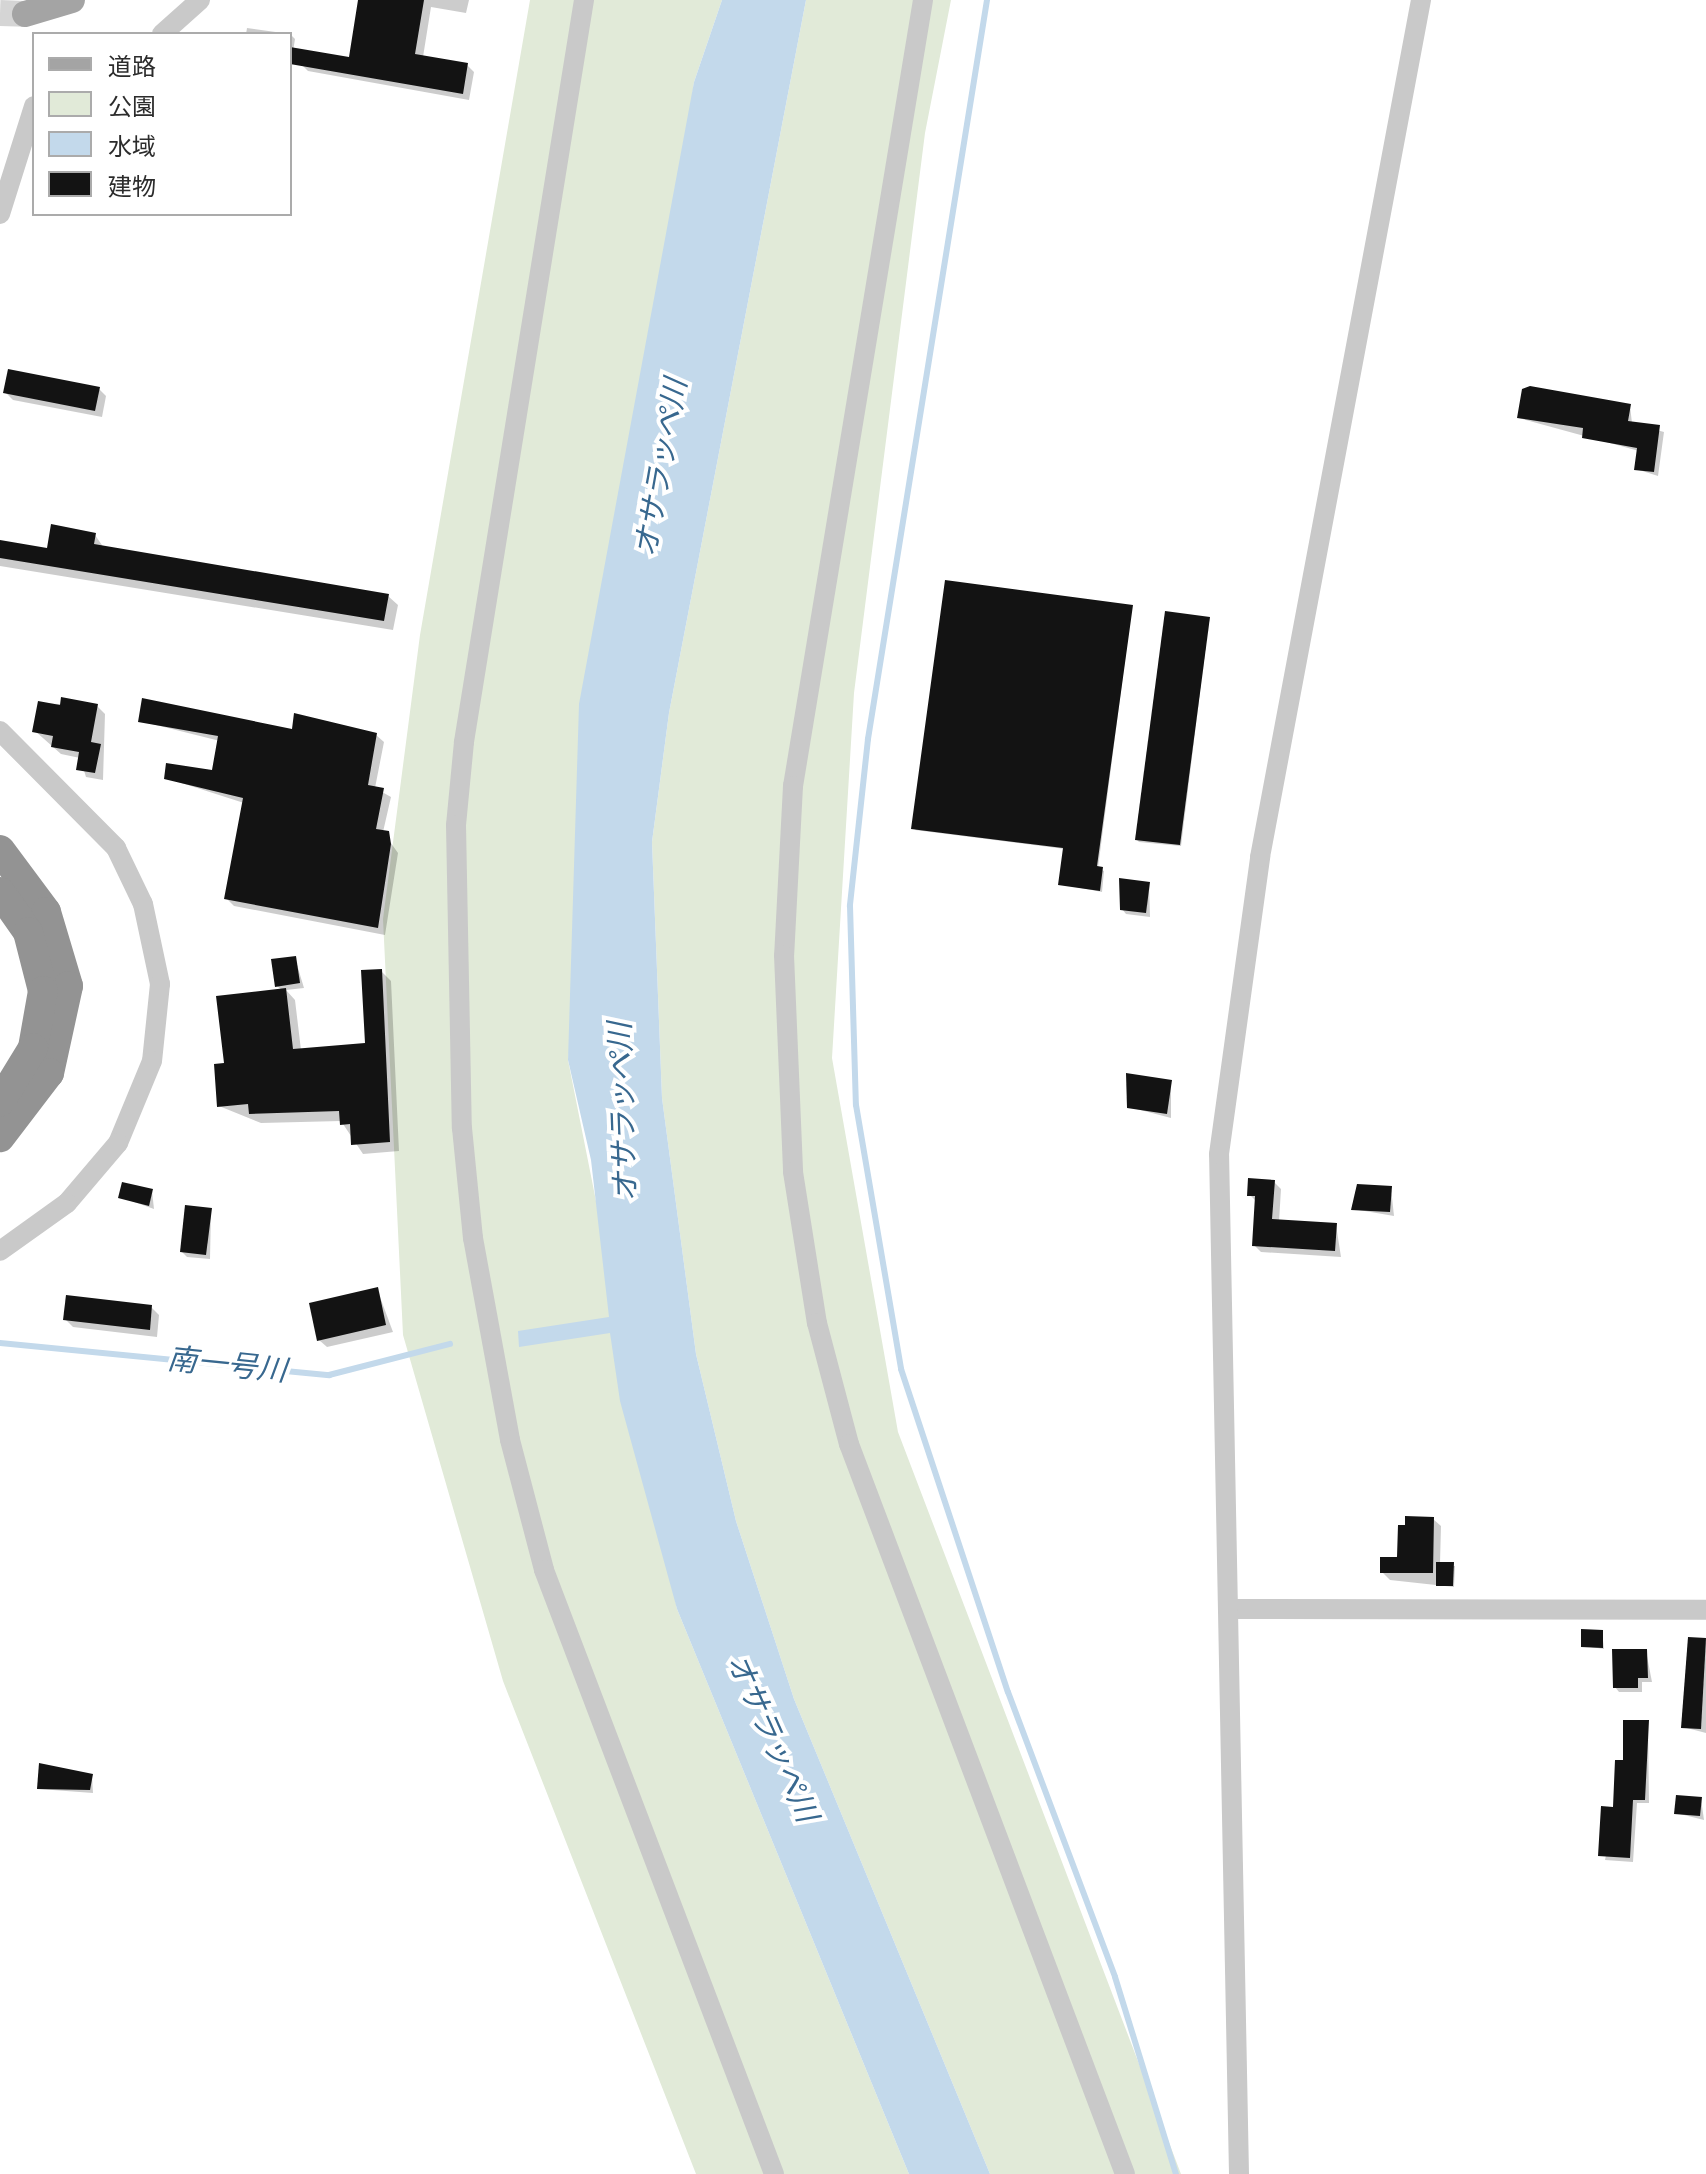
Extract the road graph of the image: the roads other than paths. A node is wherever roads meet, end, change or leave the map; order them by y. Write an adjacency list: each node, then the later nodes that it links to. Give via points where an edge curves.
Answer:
1 (72, 0): 6 (main road)
2 (200, 0): 7 (street)
3 (584, 0): 18 (street, via 464,742 456,825 462,1128 473,1238 510,1440 544,1570)
4 (923, 0): 19 (street, via 793,786 784,955 793,1172 817,1323 849,1444)
5 (1421, 0): 16 (street, via 1263,841 1226,1078 1219,1154)
6 (25, 14)
7 (164, 32)
8 (32, 112): 9 (street)
9 (0, 214)
10 (0, 731): 15 (street, via 116,848 147,915 160,984 152,1061 118,1143 84,1188)
11 (0, 850): 14 (highway, via 46,912 68,986 49,1073)
12 (0, 892): 13 (highway, via 28,932 43,991 33,1048)
13 (0, 1102)
14 (0, 1137)
15 (0, 1251)
16 (1230, 1609): 17 (street); 20 (street)
17 (1706, 1610)
18 (774, 2174)
19 (1125, 2174)
20 (1239, 2174)

